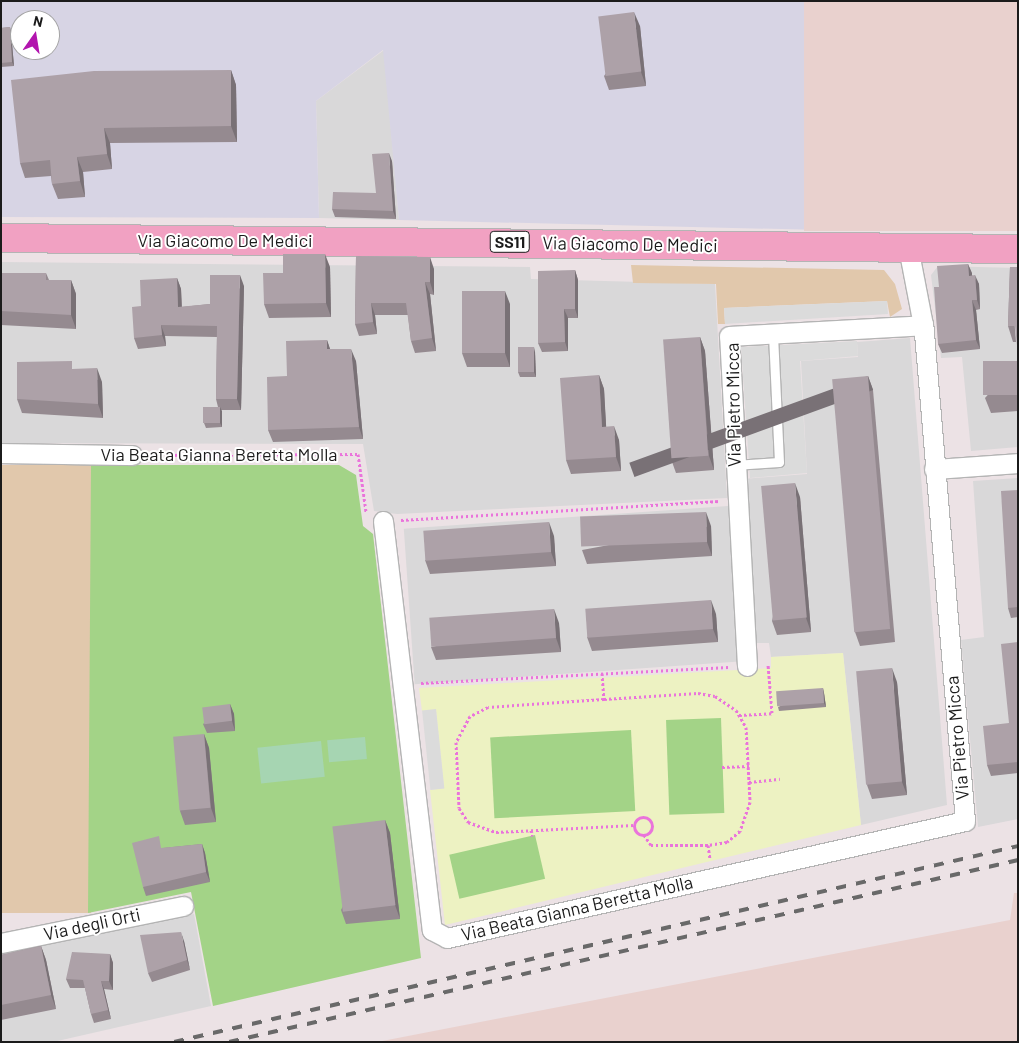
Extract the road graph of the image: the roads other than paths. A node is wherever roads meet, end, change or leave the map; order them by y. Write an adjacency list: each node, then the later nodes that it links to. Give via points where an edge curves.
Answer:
1 (1, 238): 2 (main road, Via Giacomo De Medici / SS11)
2 (908, 247): 3 (main road, Via Giacomo De Medici / SS11); 4 (street, Via Pietro Micca)
3 (1018, 249)
4 (923, 325): 5 (street, Via Pietro Micca); 10 (street, Via Pietro Micca)
5 (773, 333): 9 (street, Via Pietro Micca, via 729,336); 9 (lane, via 779,462)
6 (1, 453): 7 (street, Via Beata Gianna Beretta Molla)
7 (132, 455)
8 (1018, 463): 10 (street)
9 (734, 465): 12 (street, Via Pietro Micca)
10 (934, 469): 13 (street, Via Pietro Micca)
11 (383, 521): 13 (street, Via Beata Gianna Beretta Molla, via 432,930 447,938)
12 (747, 666)
13 (965, 821)
14 (183, 906): 15 (street, Via degli Orti)
15 (1, 942)

